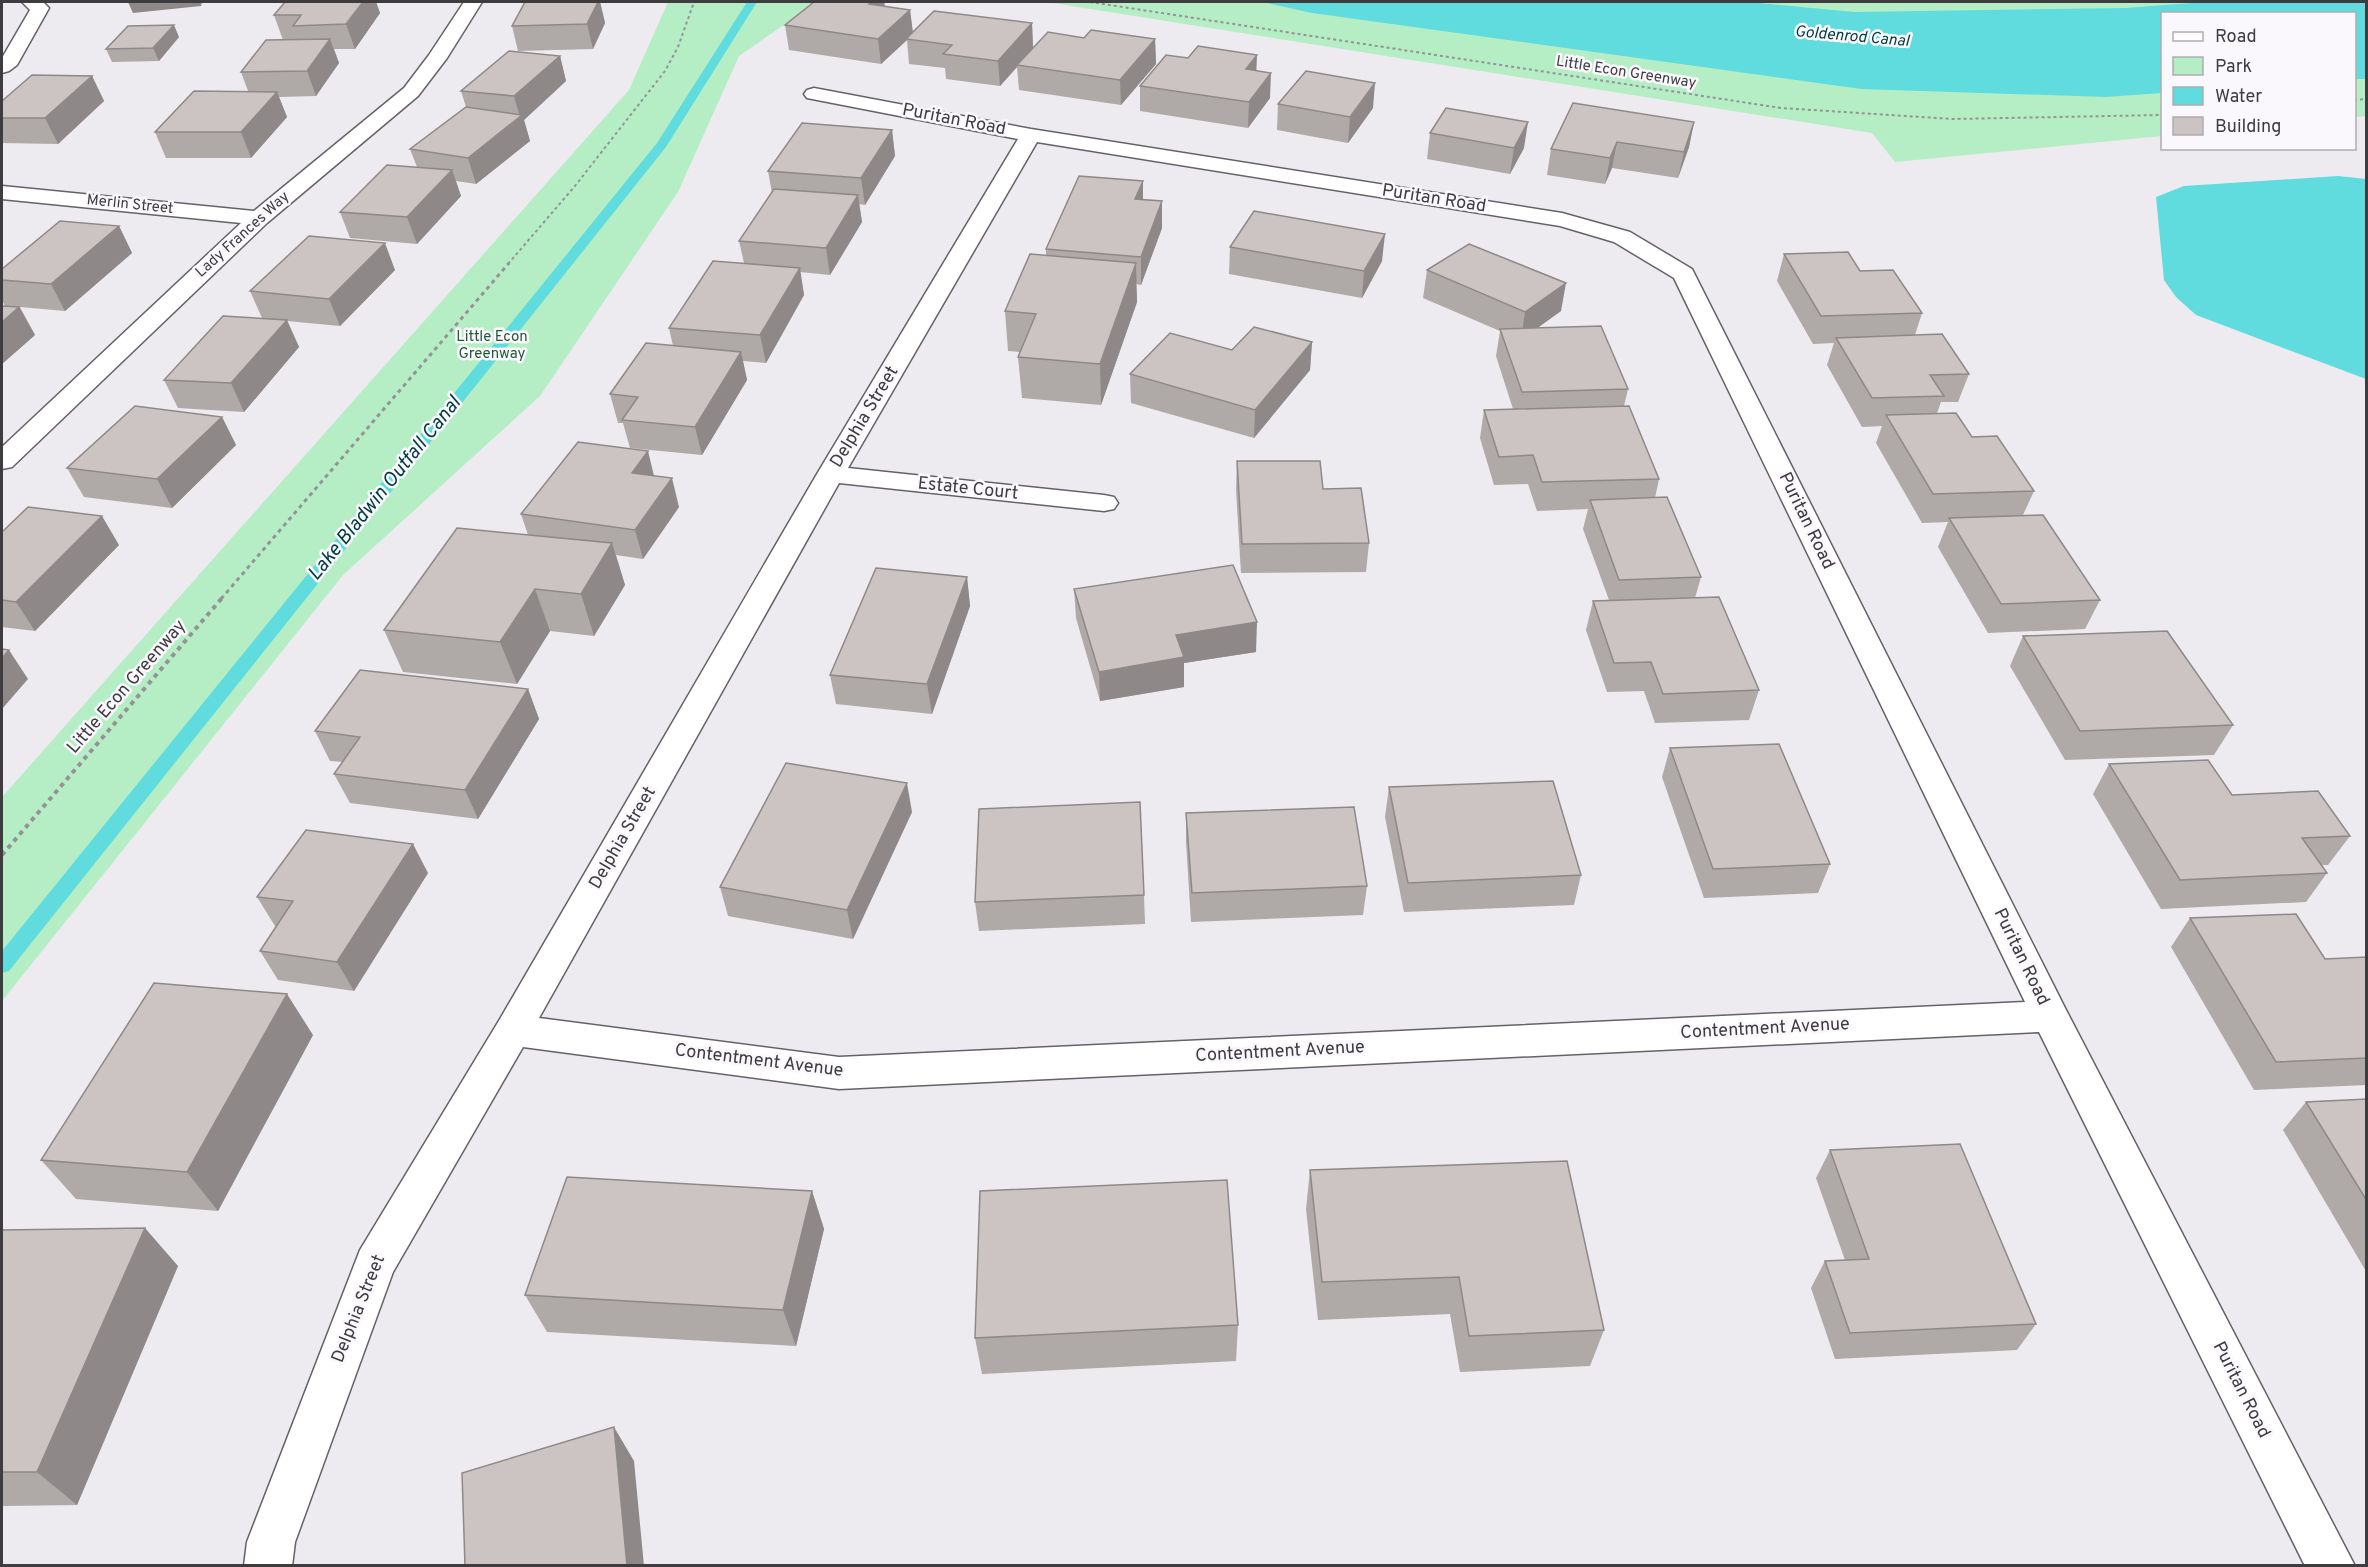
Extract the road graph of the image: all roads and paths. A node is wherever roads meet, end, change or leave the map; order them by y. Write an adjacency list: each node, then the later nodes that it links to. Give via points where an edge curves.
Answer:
1 (473, 2): 10 (street, Lady Frances Way, via 411,92)
2 (694, 2): 14 (path, Little Econ Greenway, via 665,71 575,186)
3 (1090, 2): 7 (path, Little Econ Greenway, via 1781,108 1973,119)
4 (36, 5): 5 (street, via 10,61)
5 (2, 67)
6 (814, 94): 8 (street, Puritan Road)
7 (2161, 115)
8 (1031, 135): 12 (street, Delphia Street); 15 (street, Puritan Road, via 1562,220 1622,237 1684,274)
9 (2, 192): 10 (street, Merlin Street)
10 (260, 218): 11 (street, Lady Frances Way)
11 (2, 461)
12 (831, 474): 13 (street, Estate Court); 16 (street, Delphia Street)
13 (1104, 503)
14 (2, 855)
15 (2050, 1016): 16 (street, Contentment Avenue, via 839,1073); 18 (street, Puritan Road)
16 (513, 1030): 17 (street, Delphia Street, via 375,1264 271,1542)
17 (268, 1566)
18 (2331, 1566)

